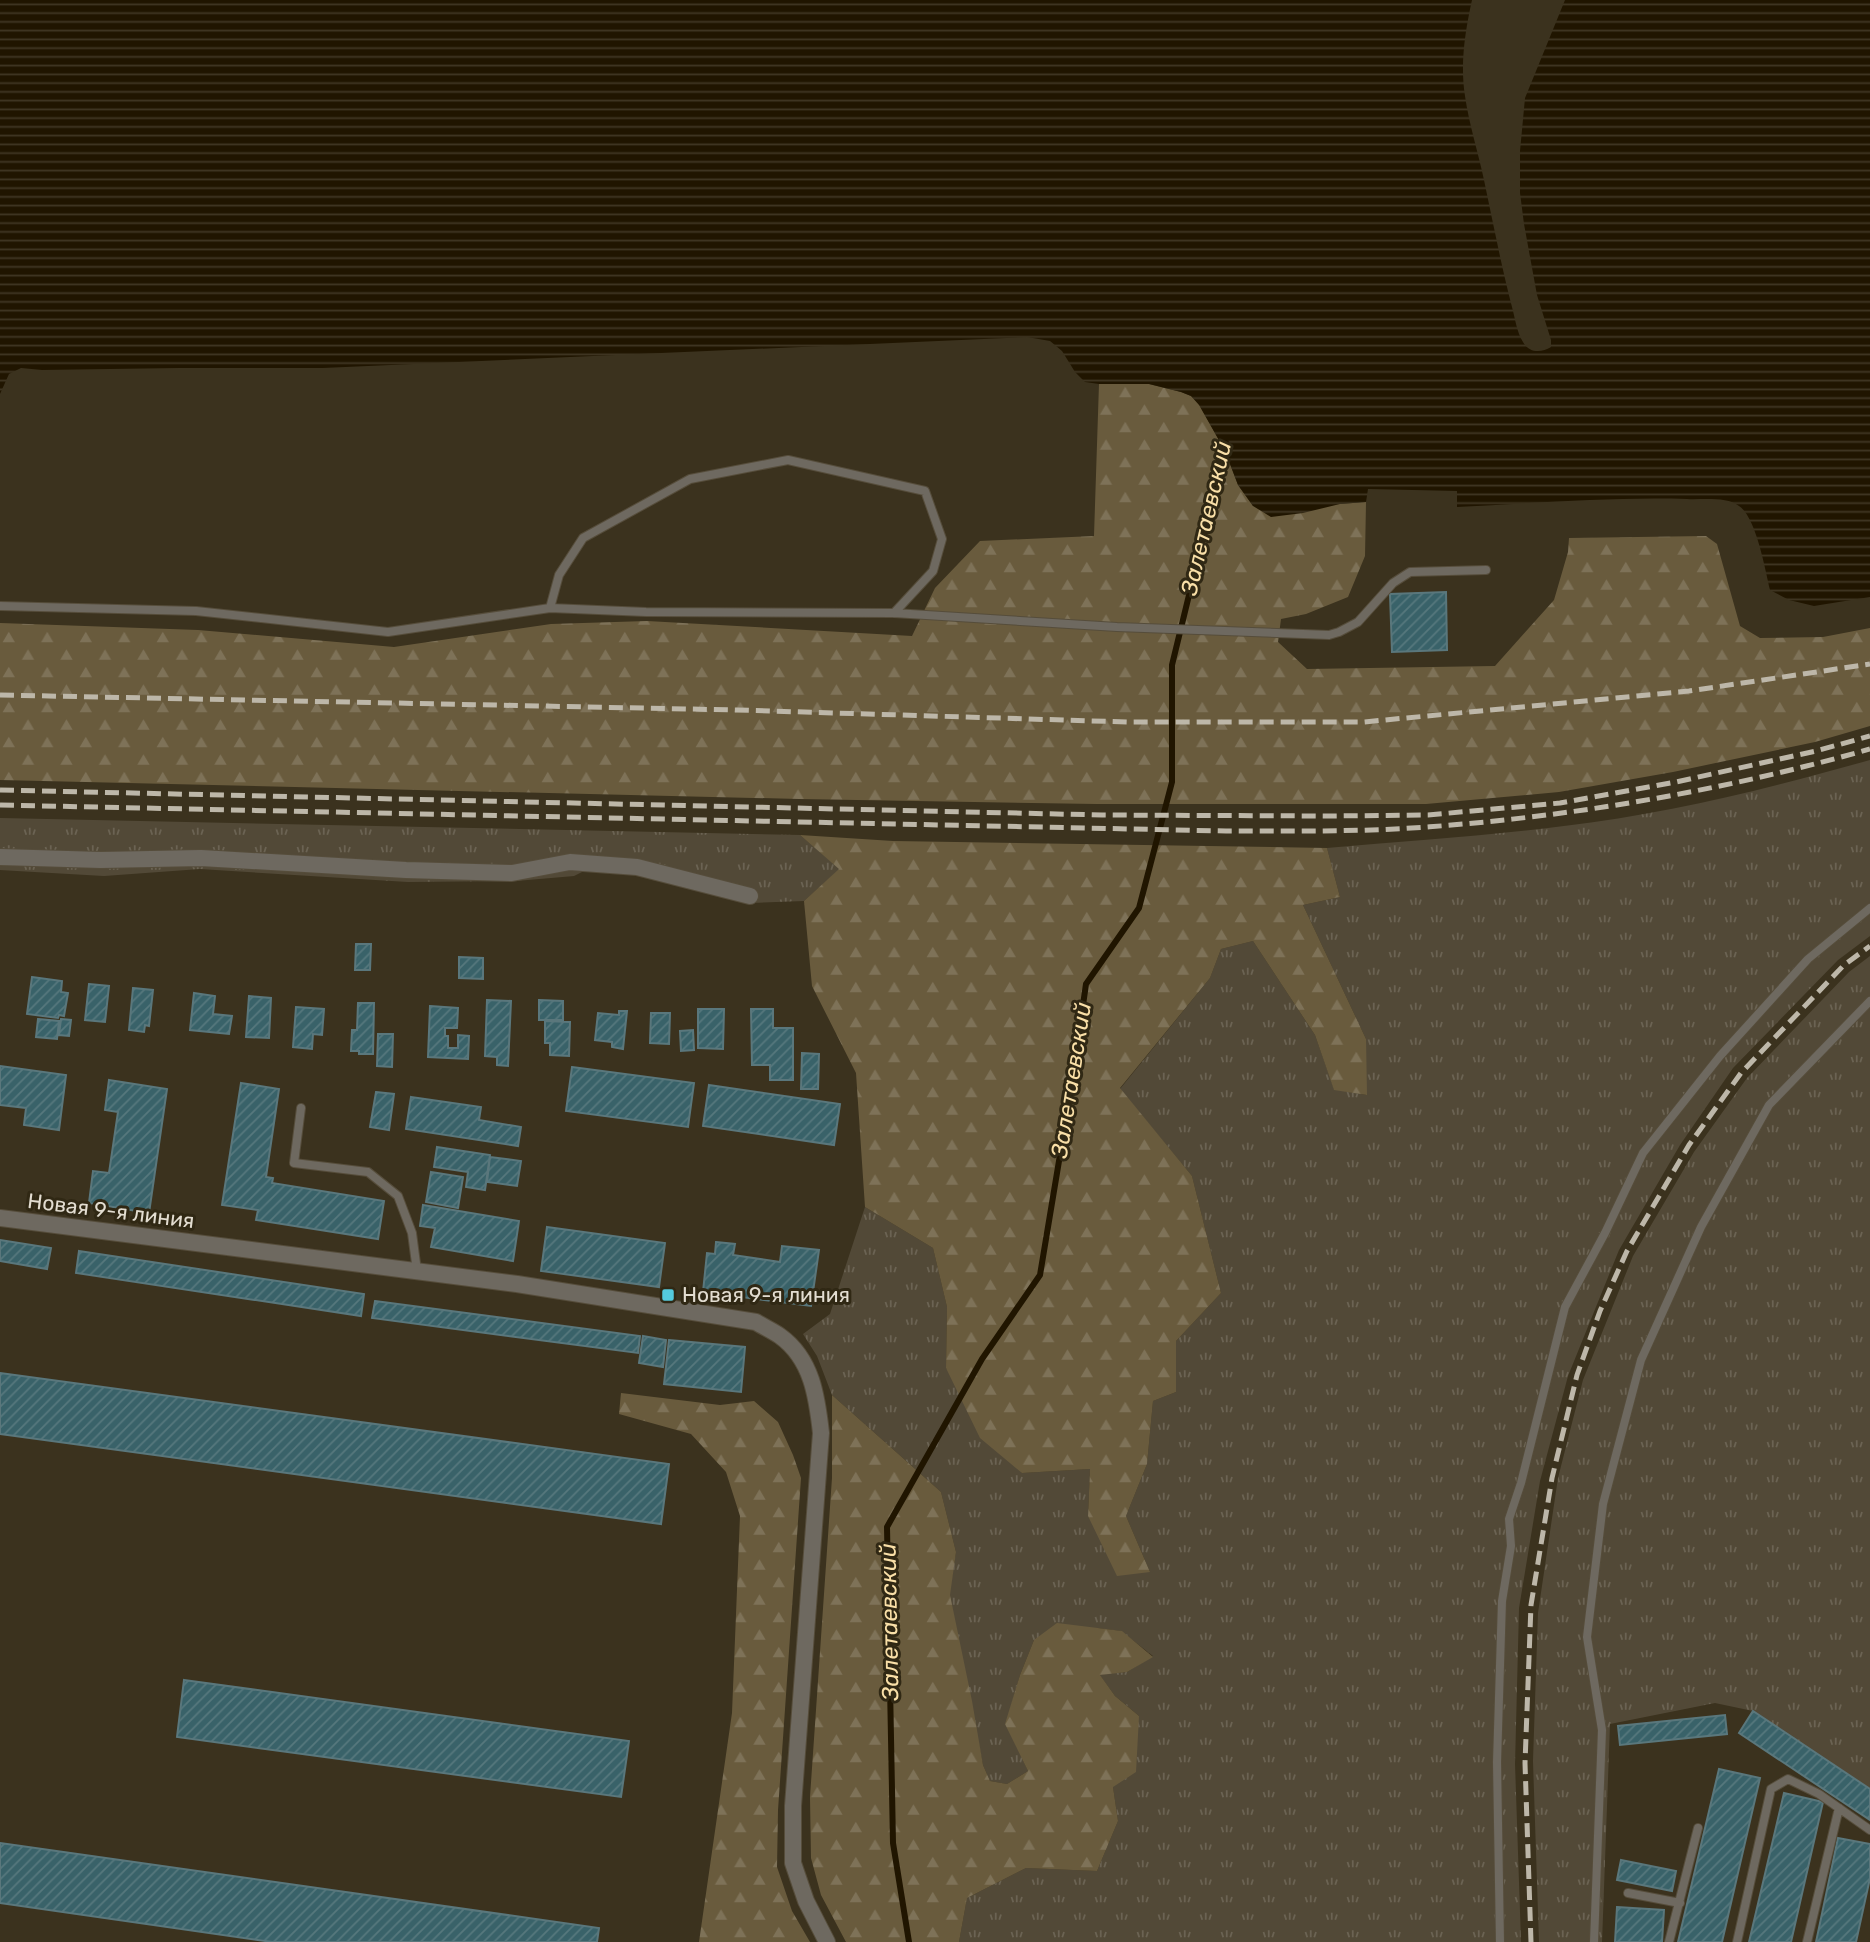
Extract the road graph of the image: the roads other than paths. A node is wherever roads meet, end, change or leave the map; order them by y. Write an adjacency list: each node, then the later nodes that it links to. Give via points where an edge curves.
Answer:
1 (1486, 570): 4 (lane, via 1410,572 1393,583 1358,622 1329,635)
2 (0, 606): 3 (lane, via 195,611 388,632)
3 (550, 608): 4 (lane); 4 (lane, via 559,575 583,538 690,478 788,460 925,491 942,539 933,570)
4 (894, 613)
5 (0, 857): 6 (street, via 201,858 512,873 570,862 637,867)
6 (750, 896)
7 (1870, 908): 18 (lane, via 1808,960 1720,1056 1643,1153 1565,1307 1509,1519 1497,1762)
8 (1870, 1001): 19 (lane, via 1769,1105 1701,1227 1641,1360 1602,1504 1587,1637 1602,1730)
9 (301, 1108): 11 (lane, via 294,1163 368,1172 398,1196 412,1233)
10 (0, 1218): 11 (street, Новая 9-я линия)
11 (417, 1271): 17 (street, Новая 9-я линия, via 756,1322 781,1337 802,1358 817,1394 821,1433 793,1807 793,1863)
12 (1839, 1808): 14 (lane); 21 (lane, via 1788,1779 1772,1789); 22 (lane)
13 (1698, 1828): 16 (lane)
14 (1870, 1829)
15 (1628, 1893): 16 (lane)
16 (1680, 1903): 20 (lane)
17 (827, 1942)
18 (1500, 1942)
19 (1594, 1942)
20 (1669, 1942)
21 (1737, 1942)
22 (1807, 1942)

